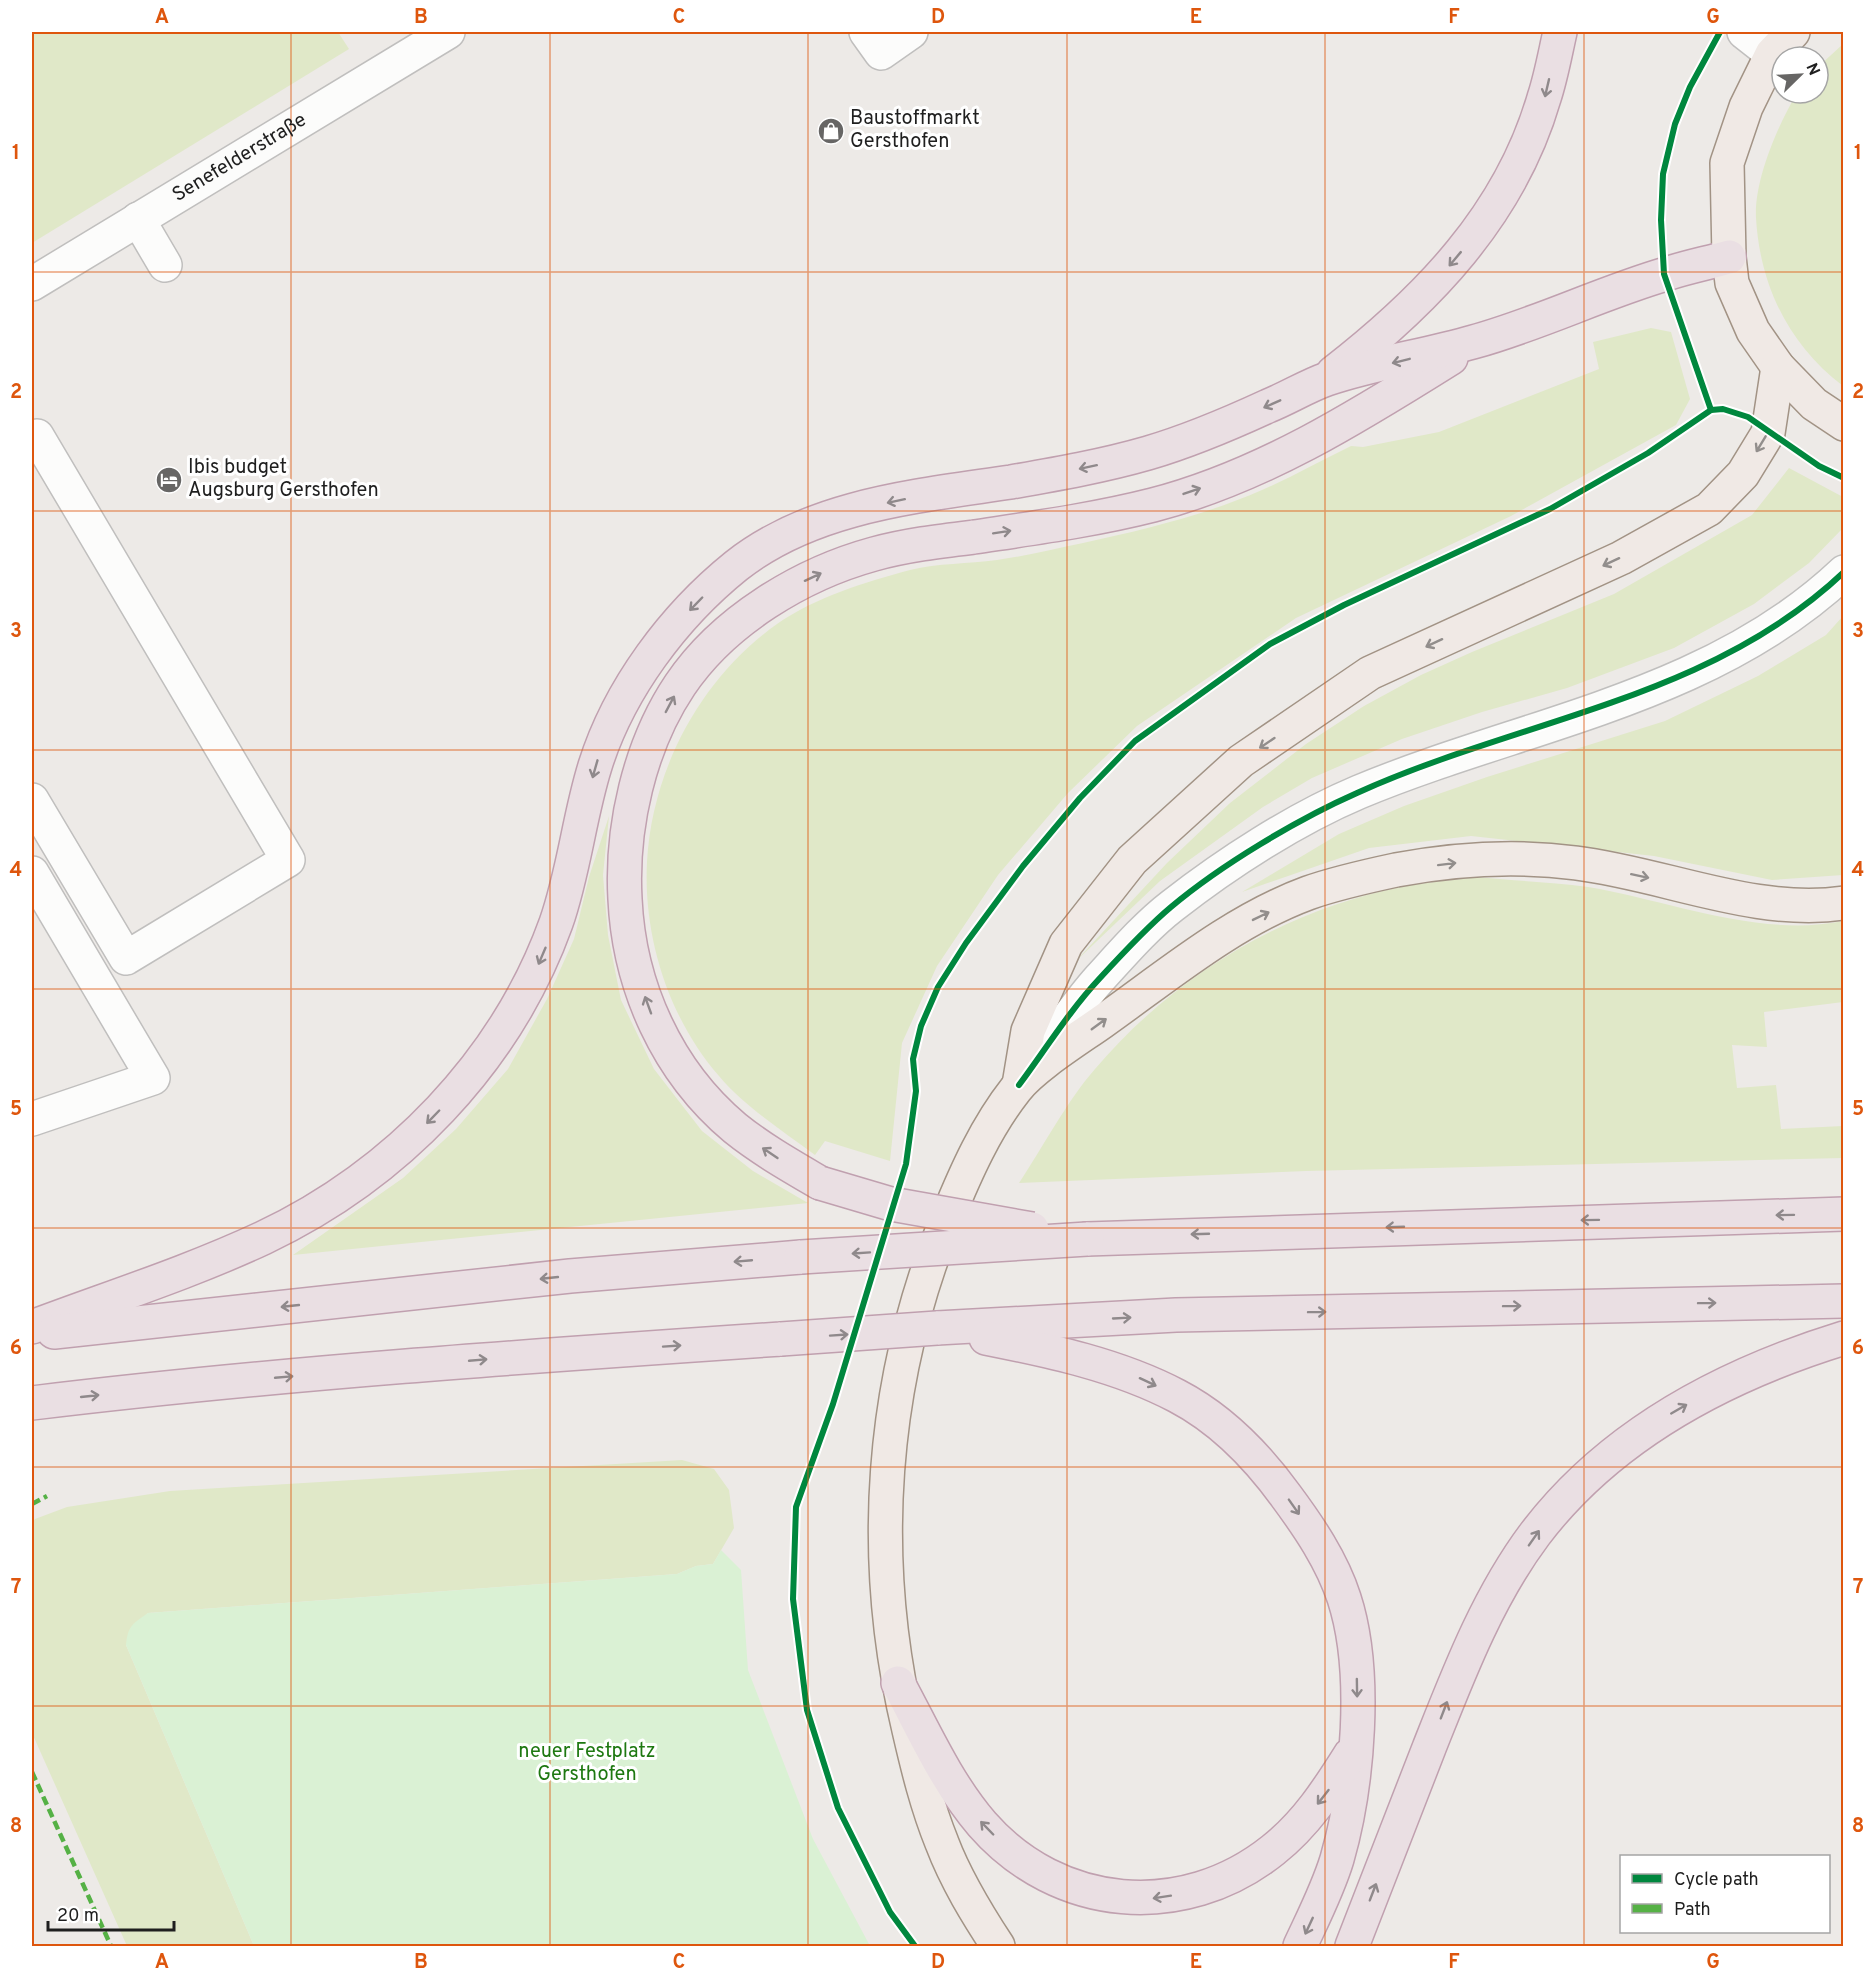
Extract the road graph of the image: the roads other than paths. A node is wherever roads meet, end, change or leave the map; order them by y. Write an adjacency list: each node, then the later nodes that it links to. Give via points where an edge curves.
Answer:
1 (448, 32): 7 (street, Senefelderstraße)
2 (866, 32): 5 (street, via 880,53)
3 (1560, 32): 13 (highway, one-way to 13, via 1544,99 1515,172 1478,233 1420,300)
4 (1744, 32): 6 (street)
5 (911, 33)
6 (1782, 43): 8 (main road, via 1746,107 1727,163)
7 (138, 219): 9 (street); 10 (street, Senefelderstraße)
8 (1729, 257): 11 (highway, via 1664,274); 12 (main road, via 1732,283 1753,331)
9 (165, 264)
10 (32, 284)
11 (1478, 341): 13 (highway, one-way to 13); 23 (highway, one-way to 11, bridge, via 891,1204 820,1183 733,1126 700,1091 669,1052 632,959 623,868 630,813 646,757 680,685 708,652 774,596 843,563 922,543 1143,507 1219,483 1358,416)
12 (1778, 367): 14 (main road, via 1814,404); 20 (main road, one-way to 20, via 1768,433 1743,474 1709,509 1622,558 1370,673 1241,761 1132,860 1066,944 1029,1031)
13 (1325, 380): 25 (highway, one-way to 25, via 1249,415 1154,451 1049,476 864,507 778,539 738,564 696,602 656,649 615,718 596,763 556,922 536,970 507,1023 438,1113 398,1152 299,1219 195,1267)
14 (1844, 424)
15 (37, 436): 17 (street, via 288,860 126,958)
16 (1844, 572): 20 (street, via 1772,628 1710,664 1639,694 1357,793 1272,838 1170,907 1098,980)
17 (32, 800)
18 (32, 873): 21 (street, via 153,1078)
19 (1844, 903): 20 (main road, one-way to 19, via 1234,929 1308,893 1397,870 1497,858 1577,863 1785,905)
20 (1018, 1085): 30 (main road, via 967,1170 933,1250 894,1401 883,1521)
21 (32, 1119)
22 (1844, 1214): 23 (highway, one-way to 23)
23 (1087, 1239): 26 (highway, one-way to 26, bridge, via 570,1276)
24 (1844, 1301): 27 (highway, one-way to 24, via 1270,1313)
25 (32, 1327)
26 (32, 1334)
27 (1058, 1336): 29 (highway, one-way to 27, bridge, via 514,1357 937,1328); 31 (highway, one-way to 31, via 1178,1396 1215,1420 1245,1446 1276,1482 1317,1541 1344,1599 1357,1670)
28 (1844, 1338): 34 (highway, one-way to 28, via 1485,1615 1535,1534 1575,1489 1659,1421 1757,1368)
29 (32, 1403)
30 (898, 1683): 31 (highway, one-way to 30, via 1298,1827 1244,1870 1178,1895 1147,1900 1118,1898 1040,1871 983,1824 953,1786); 32 (main road, via 924,1793 943,1848)
31 (1355, 1748): 33 (highway, one-way to 33, via 1349,1806 1337,1859)
32 (998, 1947)
33 (1300, 1947)
34 (1352, 1947)

